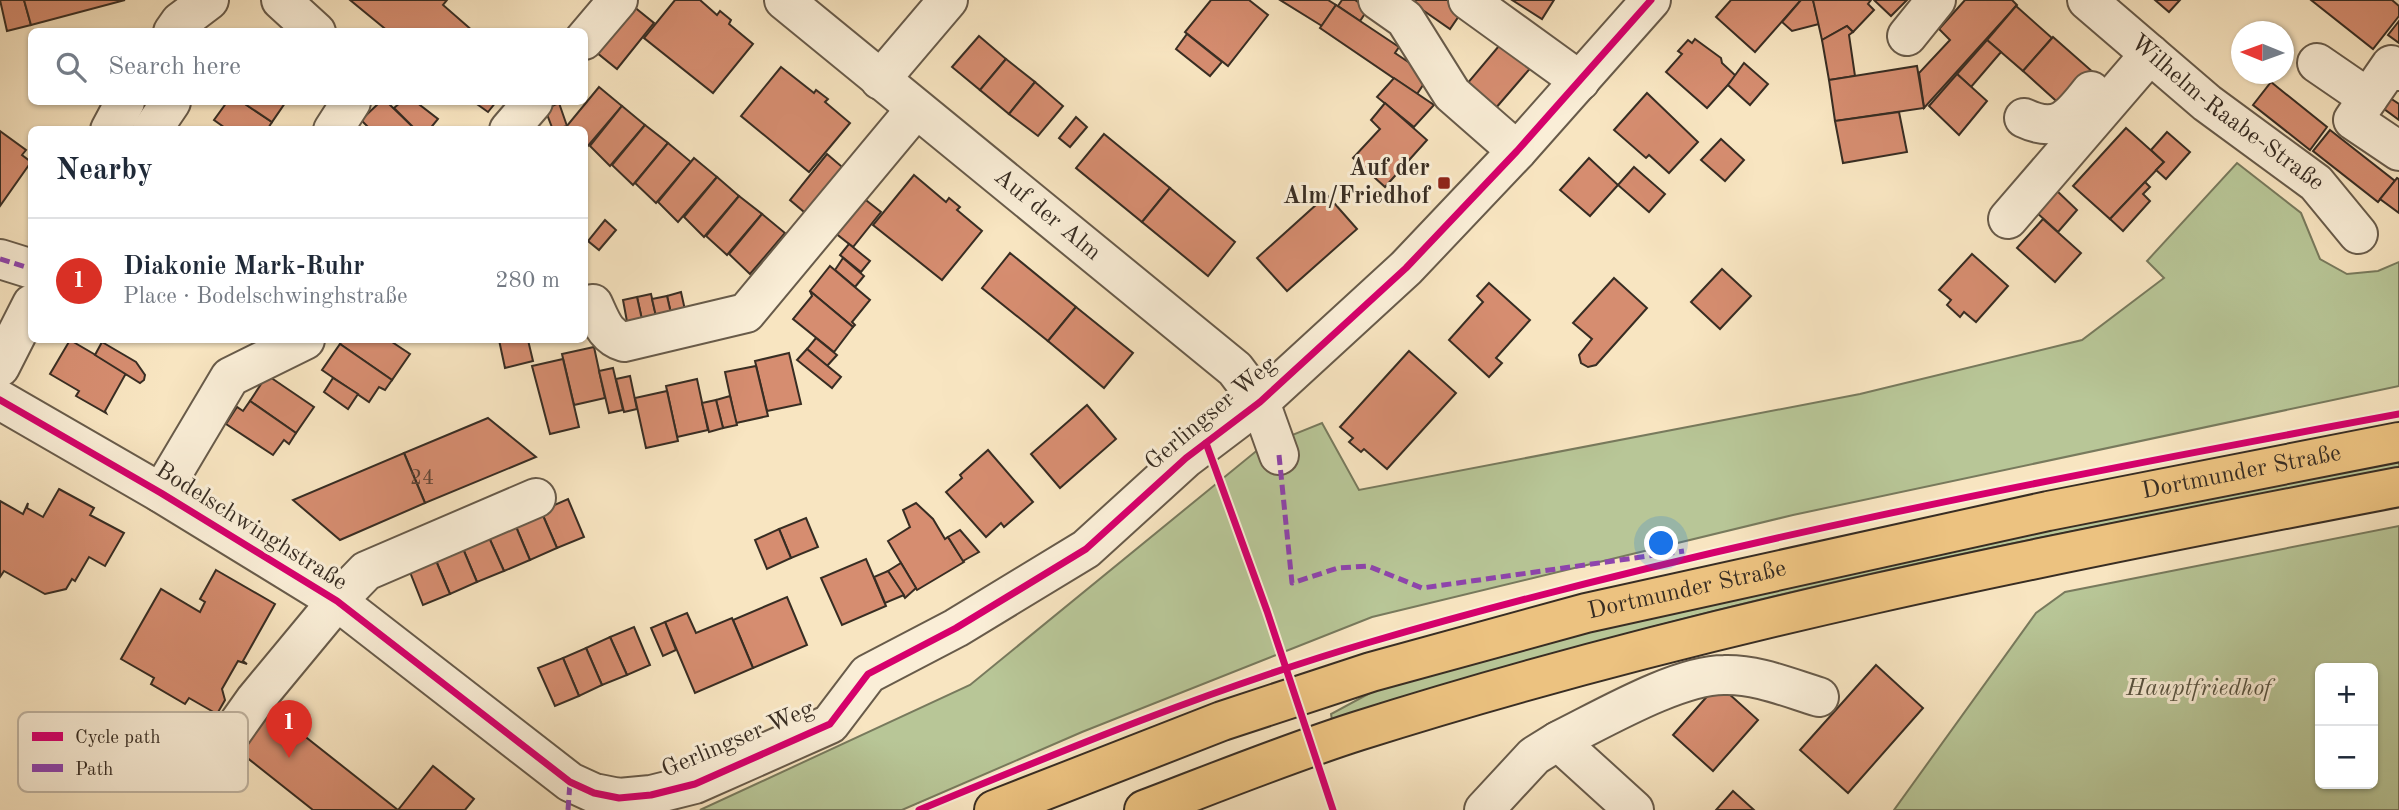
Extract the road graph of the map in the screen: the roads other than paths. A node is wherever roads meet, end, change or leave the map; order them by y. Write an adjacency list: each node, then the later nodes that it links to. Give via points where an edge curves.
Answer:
1 (209, 0): 12 (street)
2 (228, 0): 13 (street)
3 (281, 0): 14 (street)
4 (618, 0): 15 (street)
5 (784, 0): 20 (street, Auf der Alm)
6 (948, 0): 20 (street)
7 (1378, 0): 33 (street, via 1405,19 1452,94)
8 (1468, 0): 21 (street)
9 (1651, 0): 21 (street, Gerlingser Weg)
10 (1936, 0): 16 (street)
11 (2087, 0): 17 (street, Wilhelm-Raabe-Straße)
12 (176, 28)
13 (216, 28)
14 (312, 28)
15 (588, 35)
16 (1907, 36)
17 (2140, 47): 28 (street, via 2060,124 2042,127); 35 (street); 36 (street, Wilhelm-Raabe-Straße, via 2316,183)
18 (2316, 63): 22 (street)
19 (2399, 71): 22 (street, via 2391,65)
20 (880, 80): 27 (street, Auf der Alm)
21 (1580, 81): 33 (street, Gerlingser Weg)
22 (2368, 98): 34 (street, via 2353,120)
23 (123, 105): 29 (street)
24 (169, 105): 30 (street)
25 (349, 105): 31 (street)
26 (530, 105): 32 (street)
27 (915, 110): 39 (street, via 747,313 624,342 605,329); 44 (street, Auf der Alm, via 1235,369)
28 (2024, 118)
29 (112, 126)
30 (155, 126)
31 (336, 126)
32 (512, 126)
33 (1517, 151): 44 (street, Gerlingser Weg, via 1406,268)
34 (2399, 151)
35 (2008, 219)
36 (2358, 234)
37 (0, 259): 38 (street)
38 (28, 268)
39 (593, 304)
40 (28, 312): 42 (street)
41 (299, 343): 48 (street, Bodelschwinghstraße, via 230,377)
42 (0, 367)
43 (0, 400): 48 (street, Bodelschwinghstraße)
44 (1260, 402): 46 (street, Auf der Alm); 54 (street, Gerlingser Weg, via 1186,458 1086,549 956,628 868,674 830,724 695,784)
45 (2399, 442): 55 (main road, Dortmunder Straße, via 2048,511 1586,612 1371,672 1222,721)
46 (1279, 454)
47 (2399, 487): 56 (main road, Dortmunder Straße, via 1807,608 1594,662 1356,731)
48 (161, 493): 50 (street, Bodelschwinghstraße)
49 (536, 498): 50 (street, via 366,571)
50 (337, 601): 52 (street); 54 (street, Bodelschwinghstraße, via 570,782 619,798)
51 (1819, 698): 53 (street, via 1756,678 1700,678)
52 (246, 712)
53 (1558, 741): 57 (street, via 1534,756); 58 (street)
54 (651, 795)
55 (1002, 808)
56 (1144, 810)
57 (1484, 810)
58 (1634, 810)

